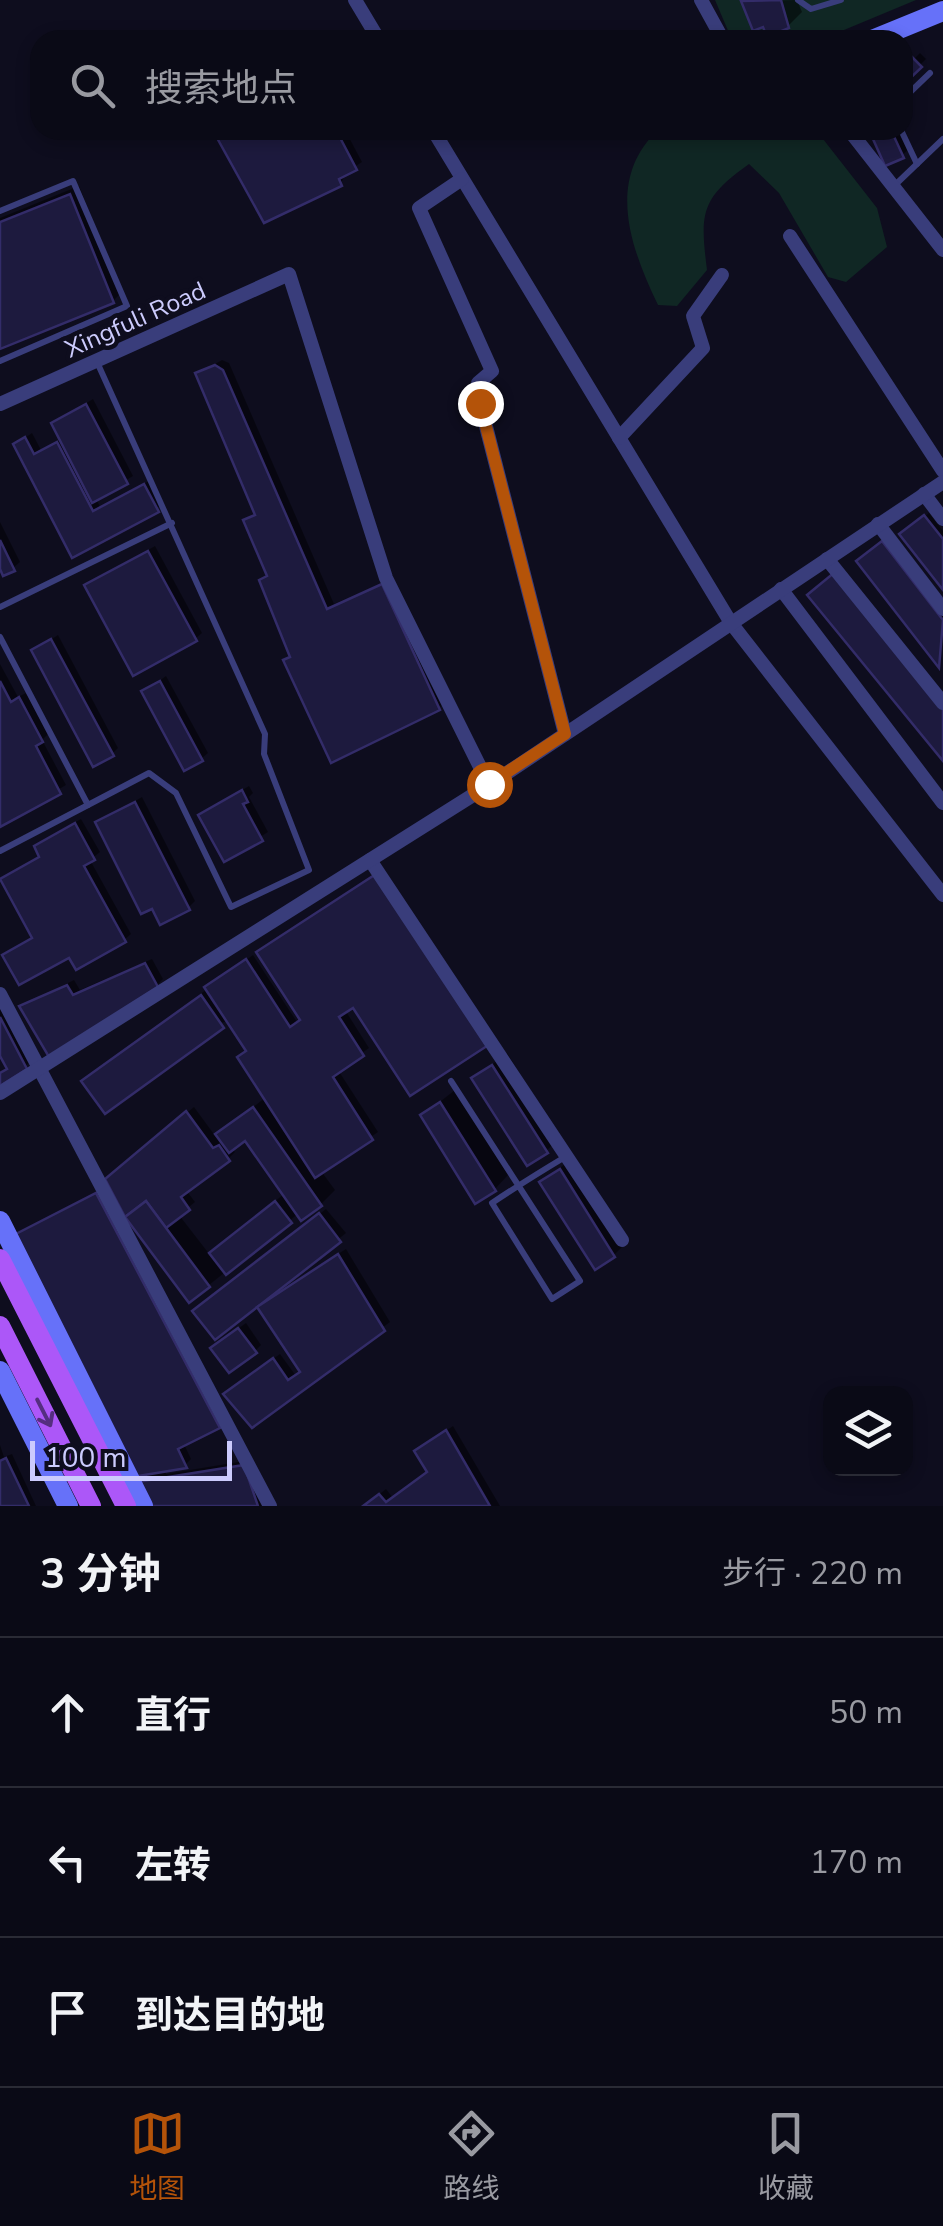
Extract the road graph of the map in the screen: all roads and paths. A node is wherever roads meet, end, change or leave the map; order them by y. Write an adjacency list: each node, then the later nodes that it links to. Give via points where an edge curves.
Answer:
1 (355, 0): 6 (street)
2 (702, 0): 7 (street)
3 (798, 0): 4 (lane, via 811,9)
4 (842, 0)
5 (943, 11): 8 (street)
6 (373, 30)
7 (718, 30)
8 (896, 30)
9 (930, 74): 10 (lane)
10 (913, 90)
11 (943, 138): 15 (lane)
12 (439, 140): 16 (street)
13 (857, 140): 17 (street)
14 (906, 140): 15 (lane)
15 (917, 164): 17 (lane)
16 (462, 179): 25 (street); 39 (street, via 419,208 492,371 478,383 480,403)
17 (894, 186): 20 (street)
18 (0, 211): 22 (lane, via 74,182 127,306)
19 (790, 236): 26 (street)
20 (943, 250)
21 (722, 275): 25 (street, via 693,316 703,348)
22 (0, 361)
23 (96, 361): 24 (street, Xingfuli Road); 30 (lane); 40 (street, Xingfuli Road, via 289,274 386,578)
24 (0, 404)
25 (618, 438): 36 (street)
26 (943, 471)
27 (943, 482): 28 (street)
28 (924, 494): 29 (street); 31 (street)
29 (943, 520)
30 (172, 523): 34 (lane); 42 (lane, via 265,734 264,754 309,870 231,906 176,793 149,773)
31 (878, 524): 32 (street); 35 (street)
32 (828, 558): 33 (street); 38 (street)
33 (781, 589): 36 (street); 41 (street)
34 (0, 607)
35 (943, 608)
36 (730, 623): 39 (street); 45 (street)
37 (0, 637): 42 (lane)
38 (940, 693)
39 (565, 734): 40 (street)
40 (489, 784): 44 (street)
41 (943, 803)
42 (88, 805): 43 (lane)
43 (0, 851)
44 (370, 860): 47 (street); 50 (street)
45 (943, 895)
46 (0, 994): 47 (street)
47 (40, 1068): 49 (street); 61 (street)
48 (451, 1080): 51 (lane)
49 (0, 1093)
50 (566, 1156): 51 (lane); 53 (street)
51 (518, 1186): 51 (lane, via 492,1202 552,1298 580,1281)
52 (0, 1220): 60 (street)
53 (622, 1240)
54 (0, 1259): 59 (main road)
55 (0, 1326): 58 (main road, one-way to 58)
56 (0, 1371): 57 (street)
57 (68, 1506)
58 (91, 1506)
59 (126, 1506)
60 (143, 1506)
61 (270, 1506)

